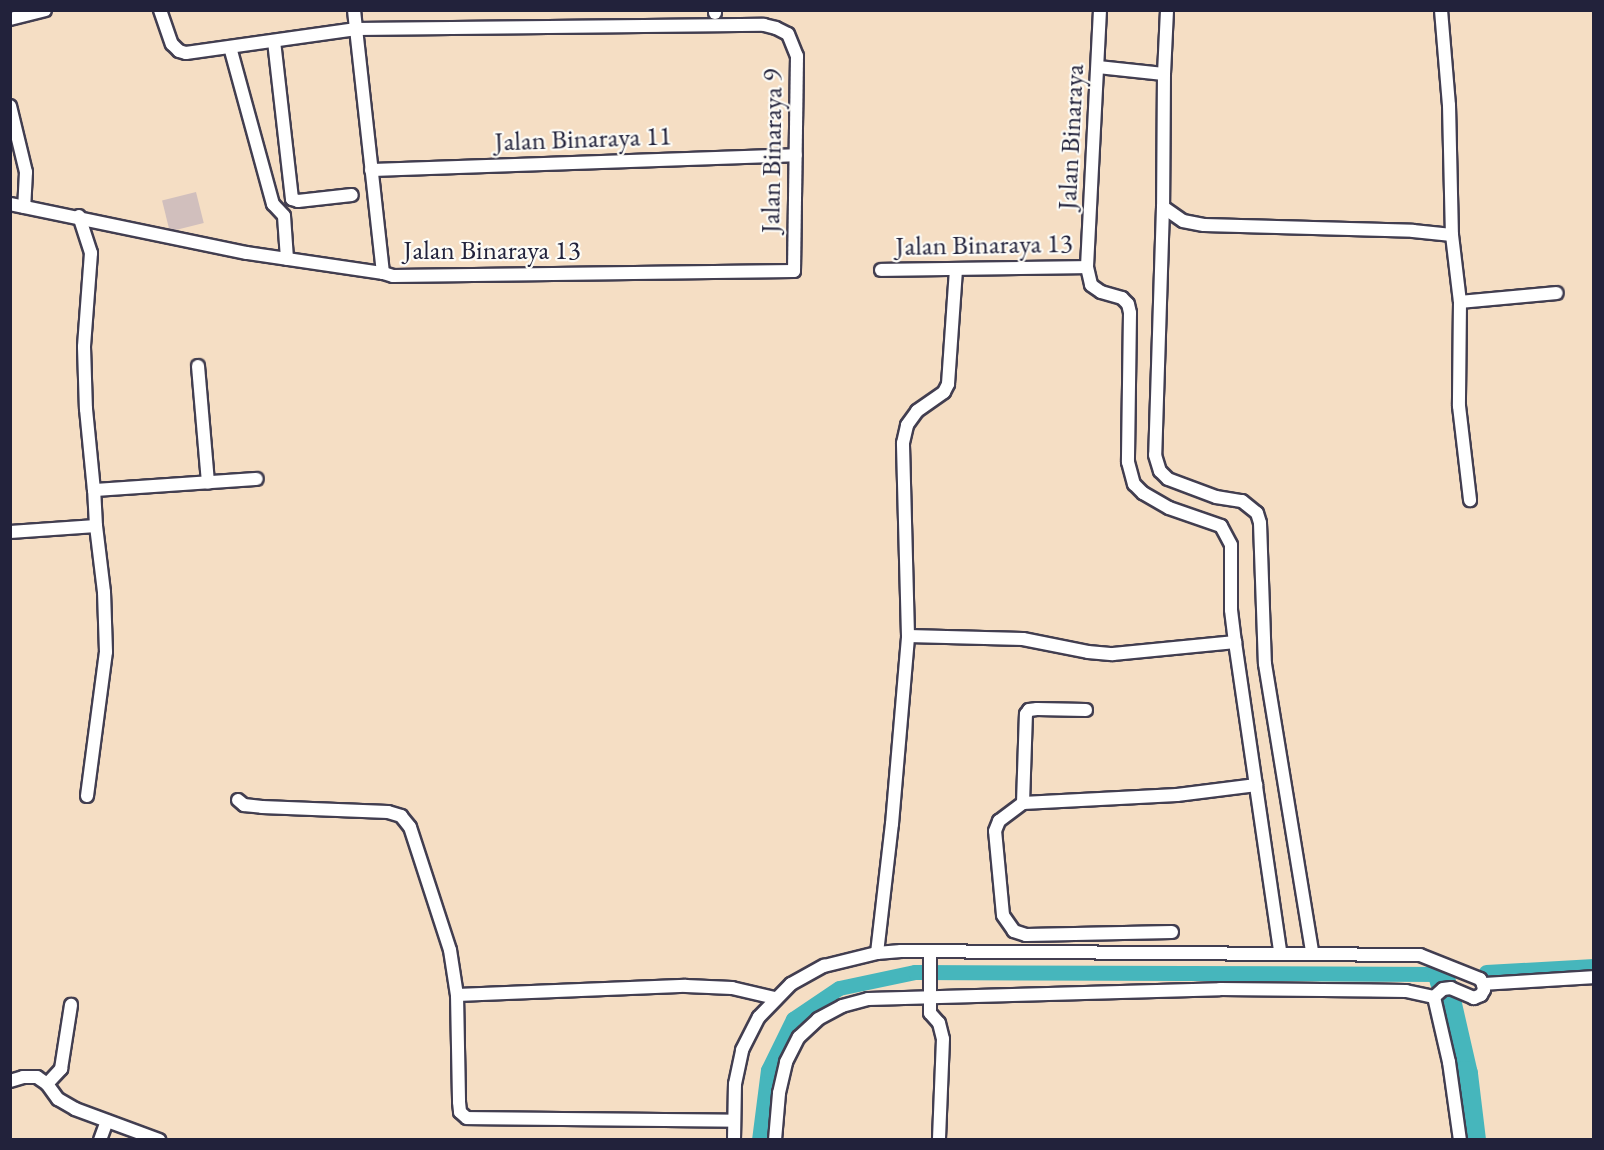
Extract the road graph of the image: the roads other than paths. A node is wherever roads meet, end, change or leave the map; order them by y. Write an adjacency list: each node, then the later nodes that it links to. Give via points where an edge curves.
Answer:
1 (45, 10): 7 (street)
2 (160, 10): 10 (street, Jalan Binaraya 9, via 172,44 179,51)
3 (354, 10): 8 (street, Jalan Binaraya 13)
4 (1100, 10): 11 (street, Jalan Binaraya)
5 (1167, 10): 12 (street)
6 (1441, 10): 23 (street, via 1449,105)
7 (16, 15)
8 (356, 29): 9 (street, Jalan Binaraya 9); 14 (street, Jalan Binaraya 9, via 764,25 776,28 788,34 797,56); 15 (street, Jalan Binaraya 13)
9 (274, 41): 10 (street, Jalan Binaraya 9); 17 (street)
10 (230, 47): 22 (street, via 273,204)
11 (1098, 67): 12 (street); 25 (street, Jalan Binaraya)
12 (1164, 74): 20 (street)
13 (10, 106): 19 (street, via 26,172)
14 (796, 154): 15 (street, Jalan Binaraya 11); 28 (street, Jalan Binaraya 9)
15 (372, 170): 29 (street, Jalan Binaraya 13)
16 (352, 195): 17 (street)
17 (292, 199): 22 (street)
18 (10, 204): 19 (street)
19 (24, 207): 21 (street)
20 (1163, 207): 23 (street, via 1183,221 1204,225); 48 (street, via 1156,464 1168,479 1216,497 1242,501 1257,513 1265,664)
21 (79, 216): 24 (street); 35 (street, via 91,253 84,347)
22 (284, 216): 24 (street)
23 (1452, 235): 31 (street)
24 (287, 259): 29 (street)
25 (1087, 267): 26 (street, Jalan Binaraya 13); 40 (street, via 1091,285 1122,298 1130,313 1128,462 1134,484 1169,508 1221,526 1227,535 1233,558 1231,610)
26 (956, 269): 27 (street, Jalan Binaraya 13); 39 (street, via 948,384 944,392 917,411 907,425 903,443)
27 (881, 270)
28 (794, 271): 29 (street, Jalan Binaraya 13, via 393,276)
29 (383, 273)
30 (1557, 293): 31 (street)
31 (1460, 302): 36 (street, via 1458,385)
32 (198, 366): 34 (street)
33 (257, 479): 34 (street)
34 (208, 483): 35 (street)
35 (94, 490): 37 (street)
36 (1470, 500)
37 (96, 526): 38 (street); 43 (street, via 106,652)
38 (10, 532)
39 (908, 636): 40 (street, via 1023,639 1113,654); 49 (street)
40 (1235, 642): 42 (street)
41 (1086, 710): 45 (street, via 1037,709 1026,714)
42 (1256, 784): 45 (street, via 1178,795); 47 (street)
43 (87, 796)
44 (238, 800): 54 (street, via 244,805 262,807 388,812 401,816 410,827 450,950)
45 (1023, 803): 46 (street, via 999,821 995,831 1003,915 1014,931 1026,935)
46 (1172, 932)
47 (1280, 952): 48 (street); 50 (street)
48 (1312, 952): 52 (street, via 1420,955)
49 (877, 953): 50 (street); 56 (street, via 824,966 790,984)
50 (930, 955): 53 (street)
51 (1593, 977): 52 (street)
52 (1483, 984): 55 (street, via 1481,995 1474,998 1451,988)
53 (930, 992): 55 (street, via 1220,989 1406,992); 65 (street, via 842,1006 812,1024 799,1037 786,1062); 66 (street, via 930,1013 939,1023 943,1039)
54 (456, 996): 56 (street, via 686,986 732,988); 61 (street, via 459,1102 460,1112 467,1118)
55 (1434, 997): 67 (street, via 1449,1062)
56 (775, 998): 61 (street, via 759,1017 742,1050 735,1084)
57 (71, 1005): 59 (street, via 61,1069)
58 (10, 1081): 59 (street, via 37,1077)
59 (47, 1084): 60 (street, via 58,1099)
60 (107, 1121): 62 (street); 63 (street)
61 (734, 1121): 64 (street)
62 (100, 1140)
63 (159, 1140)
64 (734, 1140)
65 (775, 1140)
66 (939, 1140)
67 (1460, 1140)

